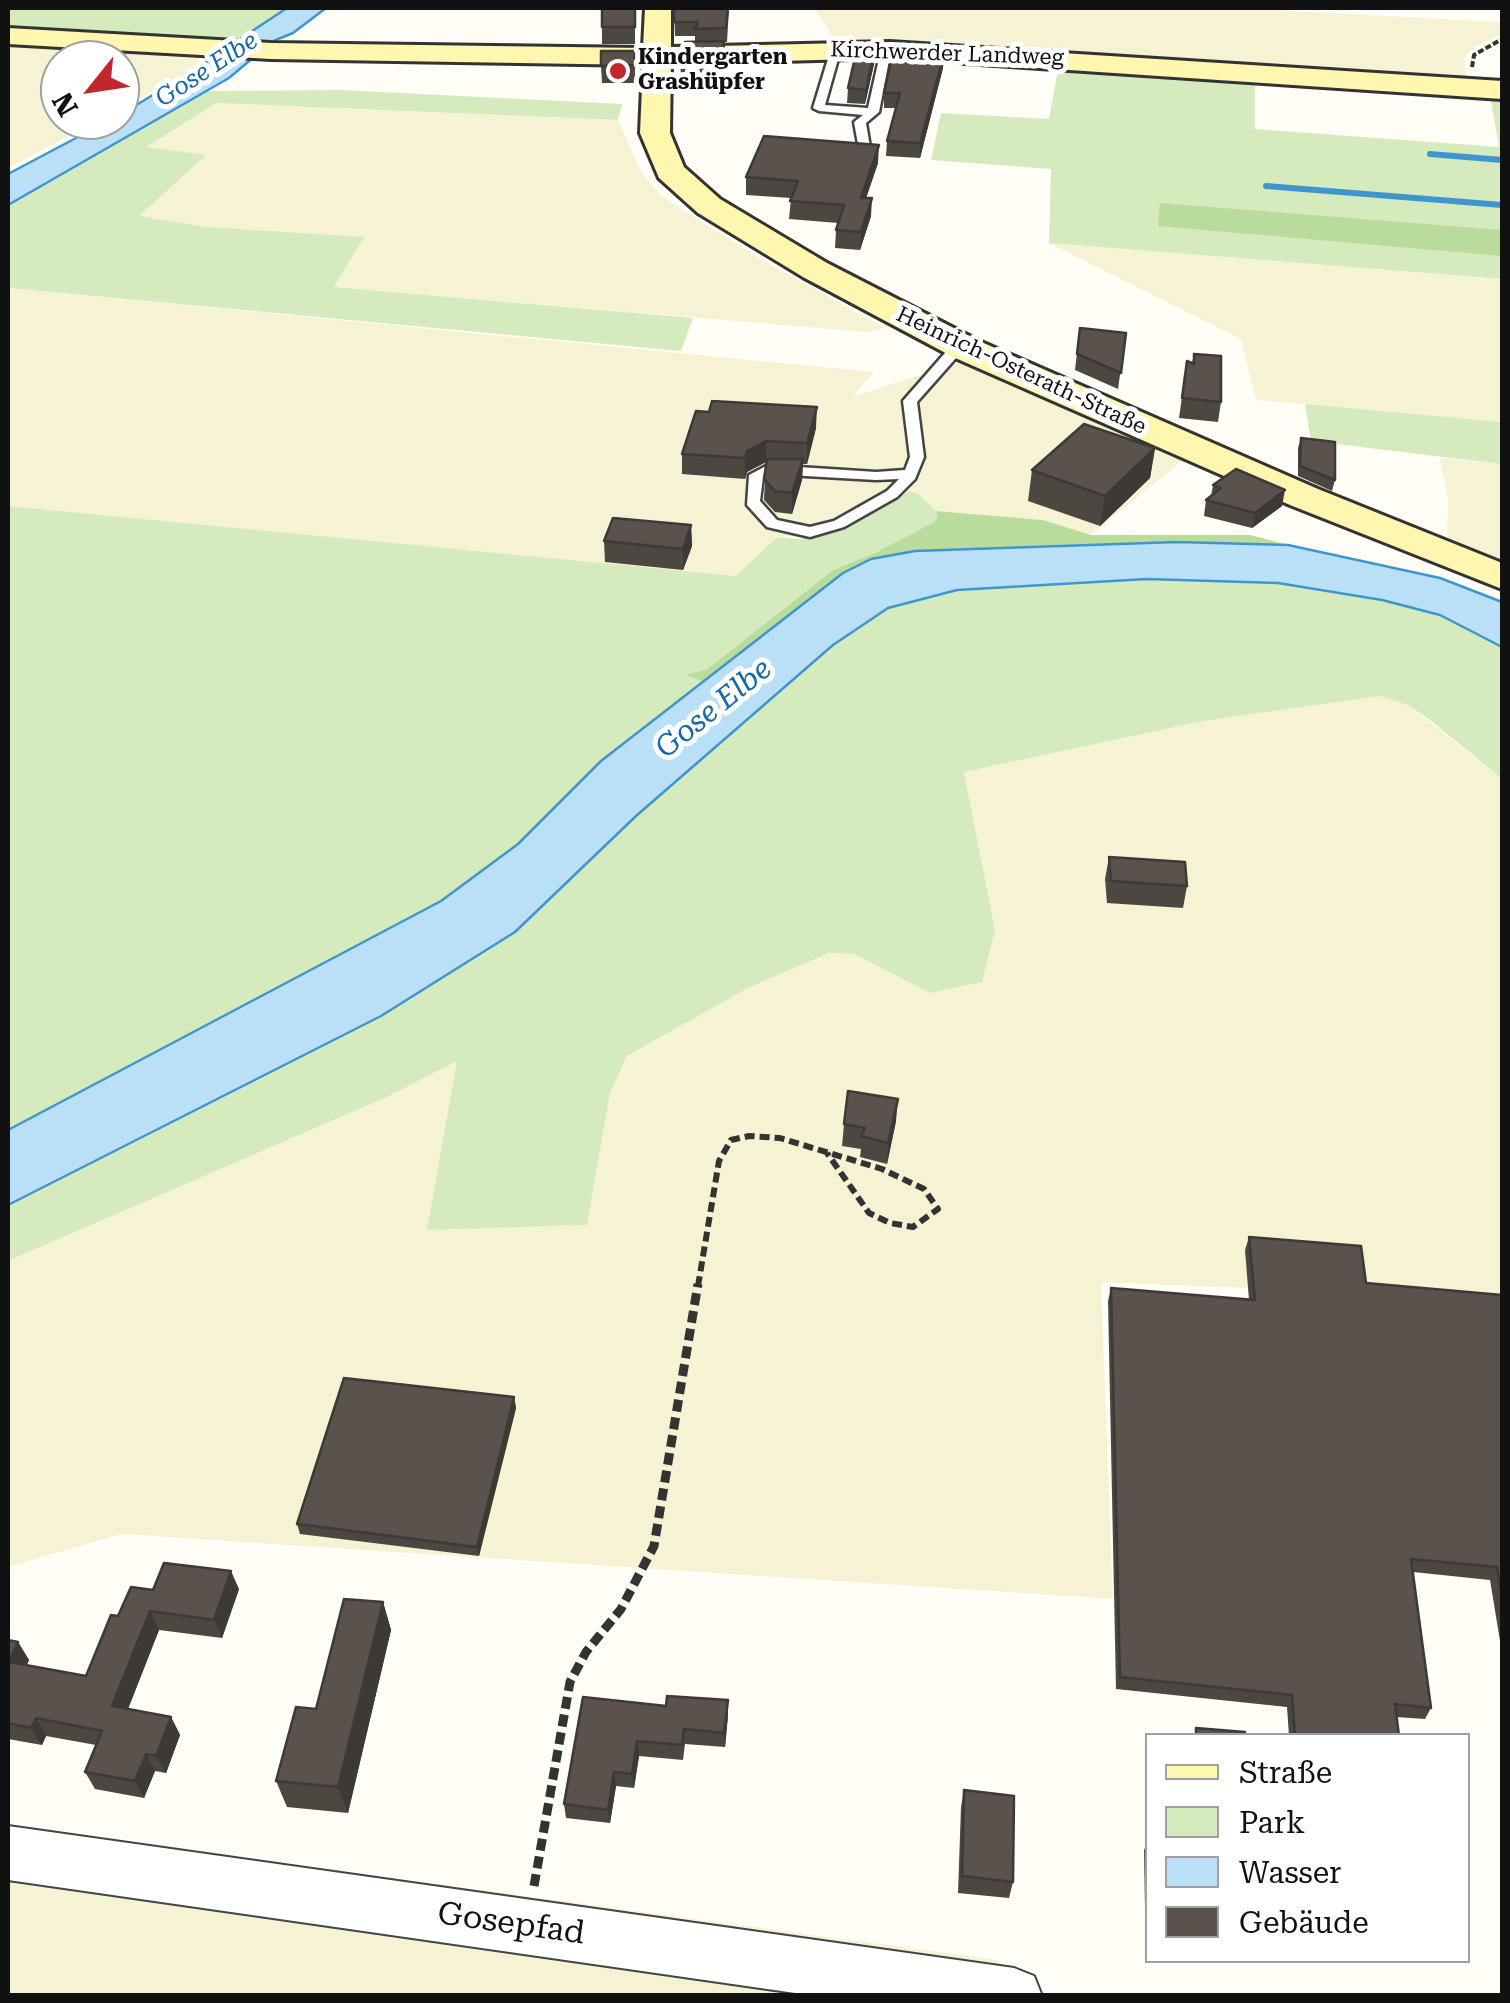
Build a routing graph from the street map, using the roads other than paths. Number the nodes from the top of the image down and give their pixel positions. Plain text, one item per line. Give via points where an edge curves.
1 (658, 8) edge
2 (8, 36) edge
3 (832, 50) junction
4 (886, 50) junction
5 (659, 56) junction
6 (1489, 89) edge
7 (873, 112) junction
8 (834, 148) edge
9 (966, 348) junction
10 (910, 474) junction
11 (1502, 577) edge
12 (8, 1853) edge
13 (1014, 1996) edge

1 - 5 street, Heinrich-Osterath-Straße
2 - 5 street, Kirchwerder Landweg via 270,51
3 - 4 street, Kirchwerder Landweg
3 - 5 street, Kirchwerder Landweg
3 - 7 lane via 819,108
4 - 6 street, Kirchwerder Landweg
4 - 7 lane
5 - 9 street, Heinrich-Osterath-Straße via 655,133 670,171 686,188 815,270
7 - 8 lane via 860,122 864,147
9 - 10 lane via 950,356 910,401 917,446
9 - 11 street, Heinrich-Osterath-Straße
10 - 10 lane via 892,494 826,530 772,524 752,502 756,475 768,469
12 - 13 street, Gosepfad

